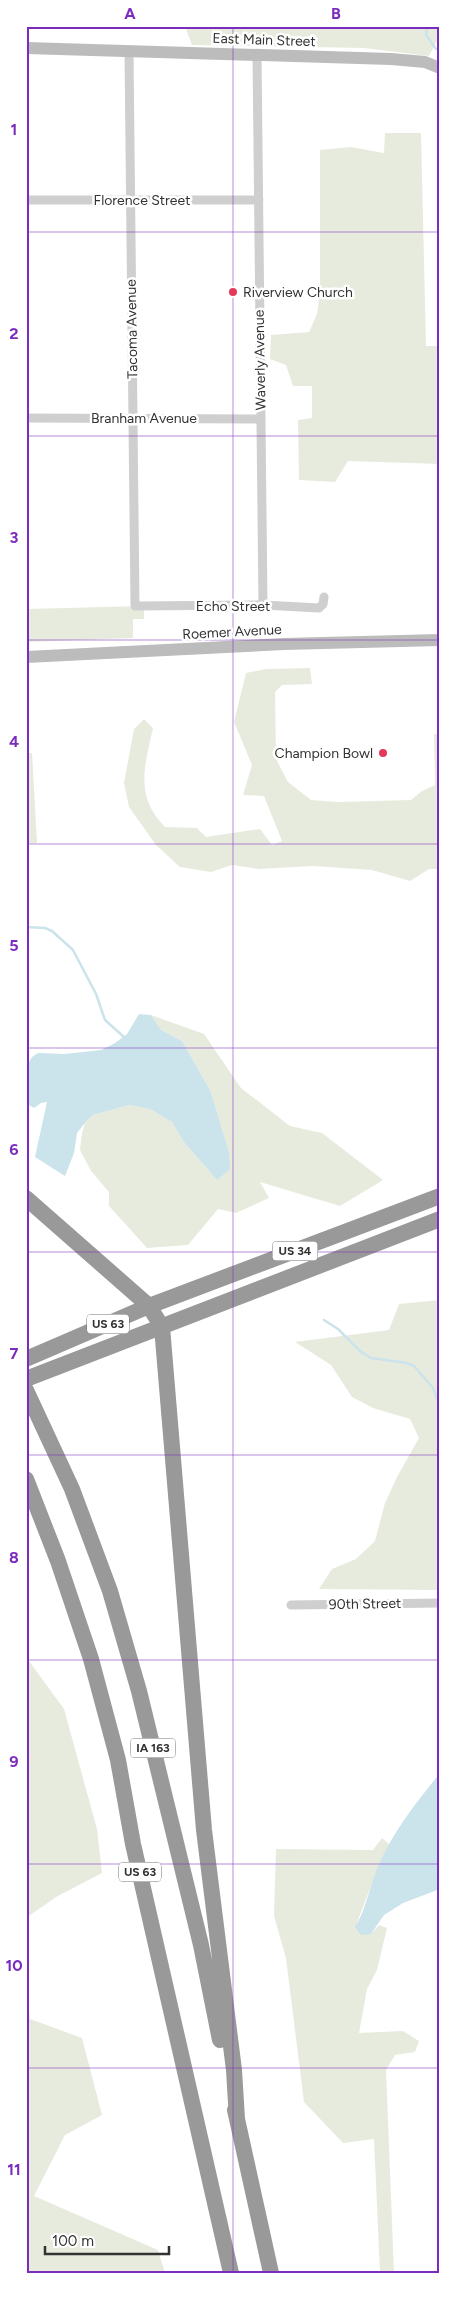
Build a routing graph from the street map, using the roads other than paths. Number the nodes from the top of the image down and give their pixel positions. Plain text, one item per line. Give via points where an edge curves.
1 (26, 48) edge
2 (130, 53) junction
3 (257, 55) junction
4 (440, 68) edge
5 (26, 200) edge
6 (131, 200) junction
7 (259, 200) junction
8 (26, 418) edge
9 (133, 418) junction
10 (261, 419) junction
11 (324, 597) dead end
12 (263, 605) junction
13 (135, 606) joint
14 (440, 640) edge
15 (26, 657) edge
16 (440, 1196) edge
17 (26, 1198) edge
18 (440, 1219) edge
19 (149, 1306) junction
20 (162, 1326) junction
21 (26, 1359) edge
22 (26, 1379) edge
23 (26, 1390) edge
24 (26, 1479) edge
25 (440, 1603) edge
26 (291, 1605) dead end
27 (236, 2120) junction
28 (231, 2273) edge
29 (271, 2273) edge

1 - 2 street, East Main Street
2 - 3 street, East Main Street
2 - 6 street, Tacoma Avenue
3 - 4 street, East Main Street via 391,59 425,62
3 - 7 street, Waverly Avenue
5 - 6 street, Florence Street
6 - 7 street, Florence Street
6 - 9 street, Tacoma Avenue
7 - 10 street, Waverly Avenue
8 - 9 street, Branham Avenue
9 - 10 street, Branham Avenue
9 - 13 street, Tacoma Avenue
10 - 12 street, Waverly Avenue
11 - 12 street, Echo Street via 319,608
12 - 13 street, Echo Street
14 - 15 street, Roemer Avenue
16 - 19 highway, US 34
17 - 19 highway
18 - 20 highway, US 34
19 - 20 highway
19 - 21 highway, US 63
20 - 22 highway, US 34
20 - 27 highway via 204,1830 234,2070
23 - 27 highway, IA 163 via 72,1489 110,1591 139,1691 201,1945
24 - 28 highway, US 63 via 58,1560 91,1659 118,1760 133,1844
25 - 26 street, 90th Street
27 - 29 highway

